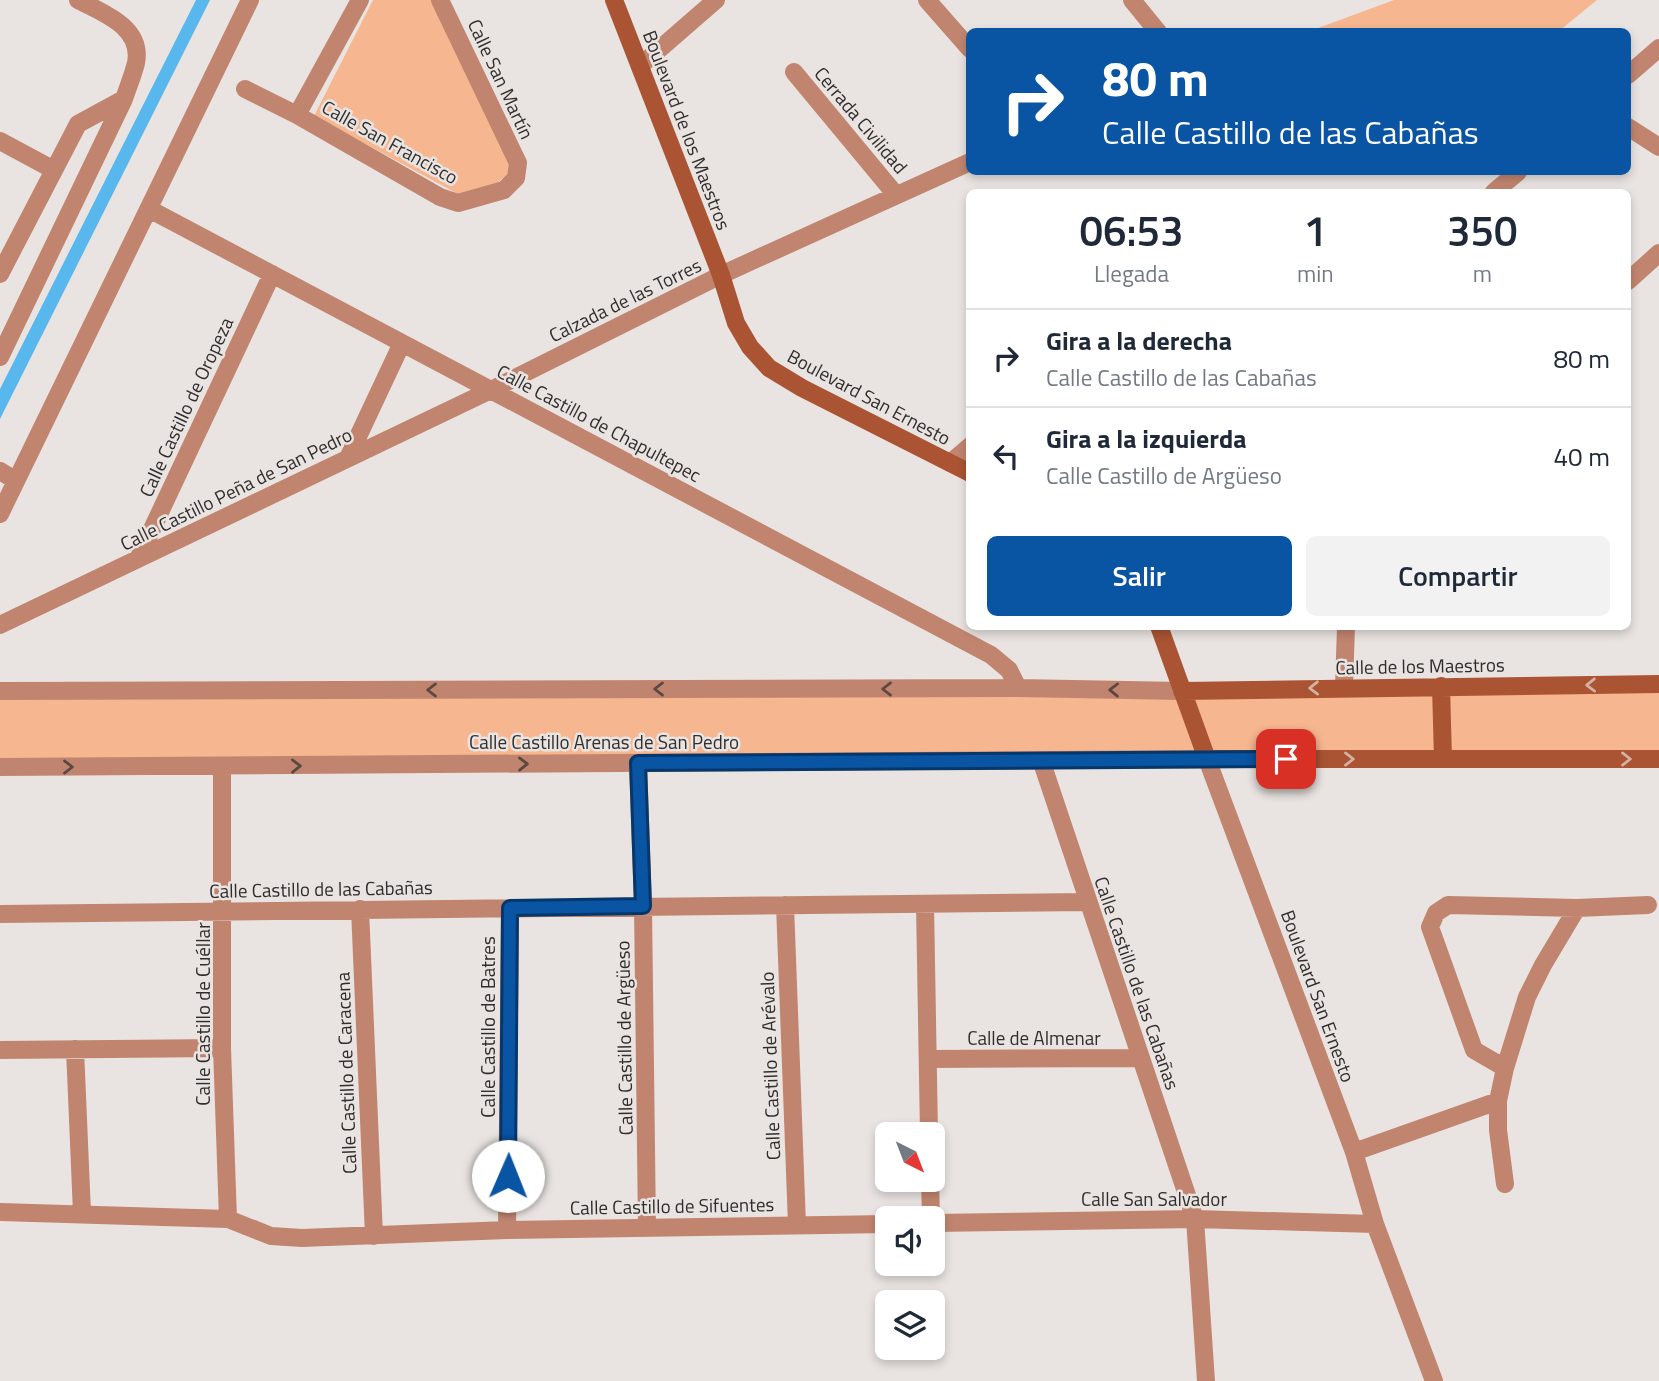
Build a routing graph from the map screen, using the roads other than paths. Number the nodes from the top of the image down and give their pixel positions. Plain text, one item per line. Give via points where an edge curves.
1 (78, 0) edge
2 (250, 0) edge
3 (360, 0) edge
4 (440, 0) edge
5 (614, 0) edge
6 (716, 0) edge
7 (927, 0) edge
8 (1132, 0) edge
9 (1155, 28) edge
10 (966, 44) edge
11 (1659, 48) edge
12 (640, 66) junction
13 (794, 72) dead end
14 (1631, 72) edge
15 (245, 89) dead end
16 (124, 99) junction
17 (297, 115) junction
18 (1631, 129) edge
19 (0, 141) edge
20 (1659, 147) edge
21 (966, 164) edge
22 (54, 170) junction
23 (1514, 175) edge
24 (516, 178) joint
25 (1498, 189) edge
26 (896, 195) junction
27 (149, 209) junction
28 (1659, 253) edge
29 (0, 274) edge
30 (272, 274) junction
31 (721, 275) junction
32 (1631, 279) edge
33 (402, 343) junction
34 (0, 356) edge
35 (491, 390) junction
36 (966, 449) edge
37 (348, 458) junction
38 (950, 463) junction
39 (0, 471) edge
40 (966, 471) edge
41 (16, 481) junction
42 (0, 514) edge
43 (138, 559) junction
44 (0, 625) edge
45 (1160, 630) edge
46 (1346, 630) edge
47 (1659, 684) edge
48 (1441, 686) junction
49 (1344, 687) junction
50 (1018, 688) junction
51 (0, 691) edge
52 (1182, 691) junction
53 (1208, 759) junction
54 (1443, 759) junction
55 (1659, 759) edge
56 (1041, 760) junction
57 (638, 763) junction
58 (222, 766) junction
59 (0, 767) edge
60 (1087, 902) junction
61 (925, 904) junction
62 (785, 905) junction
63 (1648, 905) dead end
64 (643, 906) junction
65 (510, 908) junction
66 (1577, 908) junction
67 (360, 909) junction
68 (223, 912) junction
69 (0, 914) edge
70 (222, 1048) junction
71 (75, 1049) junction
72 (0, 1050) edge
73 (1140, 1058) junction
74 (928, 1059) junction
75 (1505, 1068) junction
76 (1497, 1101) junction
77 (929, 1122) edge
78 (1354, 1152) junction
79 (1505, 1184) dead end
80 (0, 1212) edge
81 (82, 1213) junction
82 (228, 1219) junction
83 (1195, 1219) junction
84 (945, 1223) edge
85 (875, 1224) edge
86 (1375, 1224) junction
87 (797, 1225) junction
88 (647, 1228) junction
89 (507, 1230) junction
90 (374, 1236) junction
91 (1206, 1381) edge
92 (1434, 1381) edge

1 - 16 street via 121,22 135,43 136,61
2 - 27 street
3 - 17 street
4 - 24 street, Calle San Martín via 518,163
5 - 12 main road, Boulevard de los Maestros
6 - 12 street
7 - 10 street
8 - 9 street
11 - 14 street
12 - 31 main road, Boulevard de los Maestros
13 - 26 street, Cerrada Civilidad
15 - 17 street, Calle San Francisco
16 - 22 street via 78,124
16 - 34 street
17 - 24 street, Calle San Francisco via 458,203 504,190
18 - 20 street
19 - 22 street
21 - 26 street, Calzada de las Torres
22 - 29 street
23 - 25 street
26 - 31 street, Calzada de las Torres
27 - 30 street, Calle Castillo de Chapultepec
27 - 41 street
28 - 32 street
30 - 33 street, Calle Castillo de Chapultepec
30 - 43 street, Calle Castillo de Oropeza
31 - 35 street, Calzada de las Torres
31 - 38 main road, Boulevard San Ernesto via 736,323 769,368
33 - 35 street, Calle Castillo de Chapultepec
33 - 37 street
35 - 37 street, Calle Castillo Peña de San Pedro
35 - 50 street, Calle Castillo de Chapultepec via 992,655 1009,670
36 - 38 street
37 - 43 street, Calle Castillo Peña de San Pedro
38 - 40 main road, Boulevard San Ernesto
39 - 41 street
41 - 42 street
43 - 44 street, Calle Castillo Peña de San Pedro
45 - 52 main road, Boulevard San Ernesto
46 - 49 street
47 -> 48 main road, Calle de los Maestros
48 - 49 main road, Calle de los Maestros
48 - 54 main road
49 -> 52 main road, Calle de los Maestros
50 -> 51 street
52 -> 50 street
52 - 53 main road, Boulevard San Ernesto
53 -> 54 main road
53 - 56 street, Calle Castillo Arenas de San Pedro
53 - 78 street, Boulevard San Ernesto
54 -> 55 main road
56 - 57 street, Calle Castillo Arenas de San Pedro
56 - 60 street, Calle Castillo de las Cabañas
58 -> 57 street, Calle Castillo Arenas de San Pedro
57 - 64 street, Calle Castillo de Argüeso
59 -> 58 street, Calle Castillo Arenas de San Pedro
58 - 68 street, Calle Castillo de Cuéllar
60 - 61 street
60 - 73 street, Calle Castillo de las Cabañas
61 - 62 street
61 - 74 street
62 - 64 street
62 - 87 street, Calle Castillo de Arévalo
63 - 66 street
64 - 65 street, Calle Castillo de las Cabañas
64 - 88 street, Calle Castillo de Argüeso
65 - 67 street, Calle Castillo de las Cabañas
65 - 89 street, Calle Castillo de Batres
66 - 75 street via 1527,998
66 - 75 street via 1448,905 1436,913 1430,927 1474,1050
67 - 68 street, Calle Castillo de las Cabañas
67 - 90 street, Calle Castillo de Caracena
68 - 69 street, Calle Castillo de las Cabañas
68 - 70 street, Calle Castillo de Cuéllar
70 - 71 street
70 - 82 street, Calle Castillo de Cuéllar
71 - 72 street
71 - 81 street
73 - 74 street, Calle de Almenar
73 - 83 street, Calle Castillo de las Cabañas
74 - 77 street
75 - 76 street
76 - 78 street
76 - 79 street
78 - 86 street, Boulevard San Ernesto
80 - 81 street, Calle Castillo de Sifuentes
81 - 82 street, Calle Castillo de Sifuentes
82 - 90 street, Calle Castillo de Sifuentes via 271,1236
83 - 84 street, Calle San Salvador
83 - 86 street, Calle San Salvador
83 - 91 street, Calle Castillo de las Cabañas
85 - 87 street, Calle Castillo de Sifuentes
86 - 92 street, Boulevard San Ernesto
87 - 88 street, Calle Castillo de Sifuentes
88 - 89 street, Calle Castillo de Sifuentes
89 - 90 street, Calle Castillo de Sifuentes

